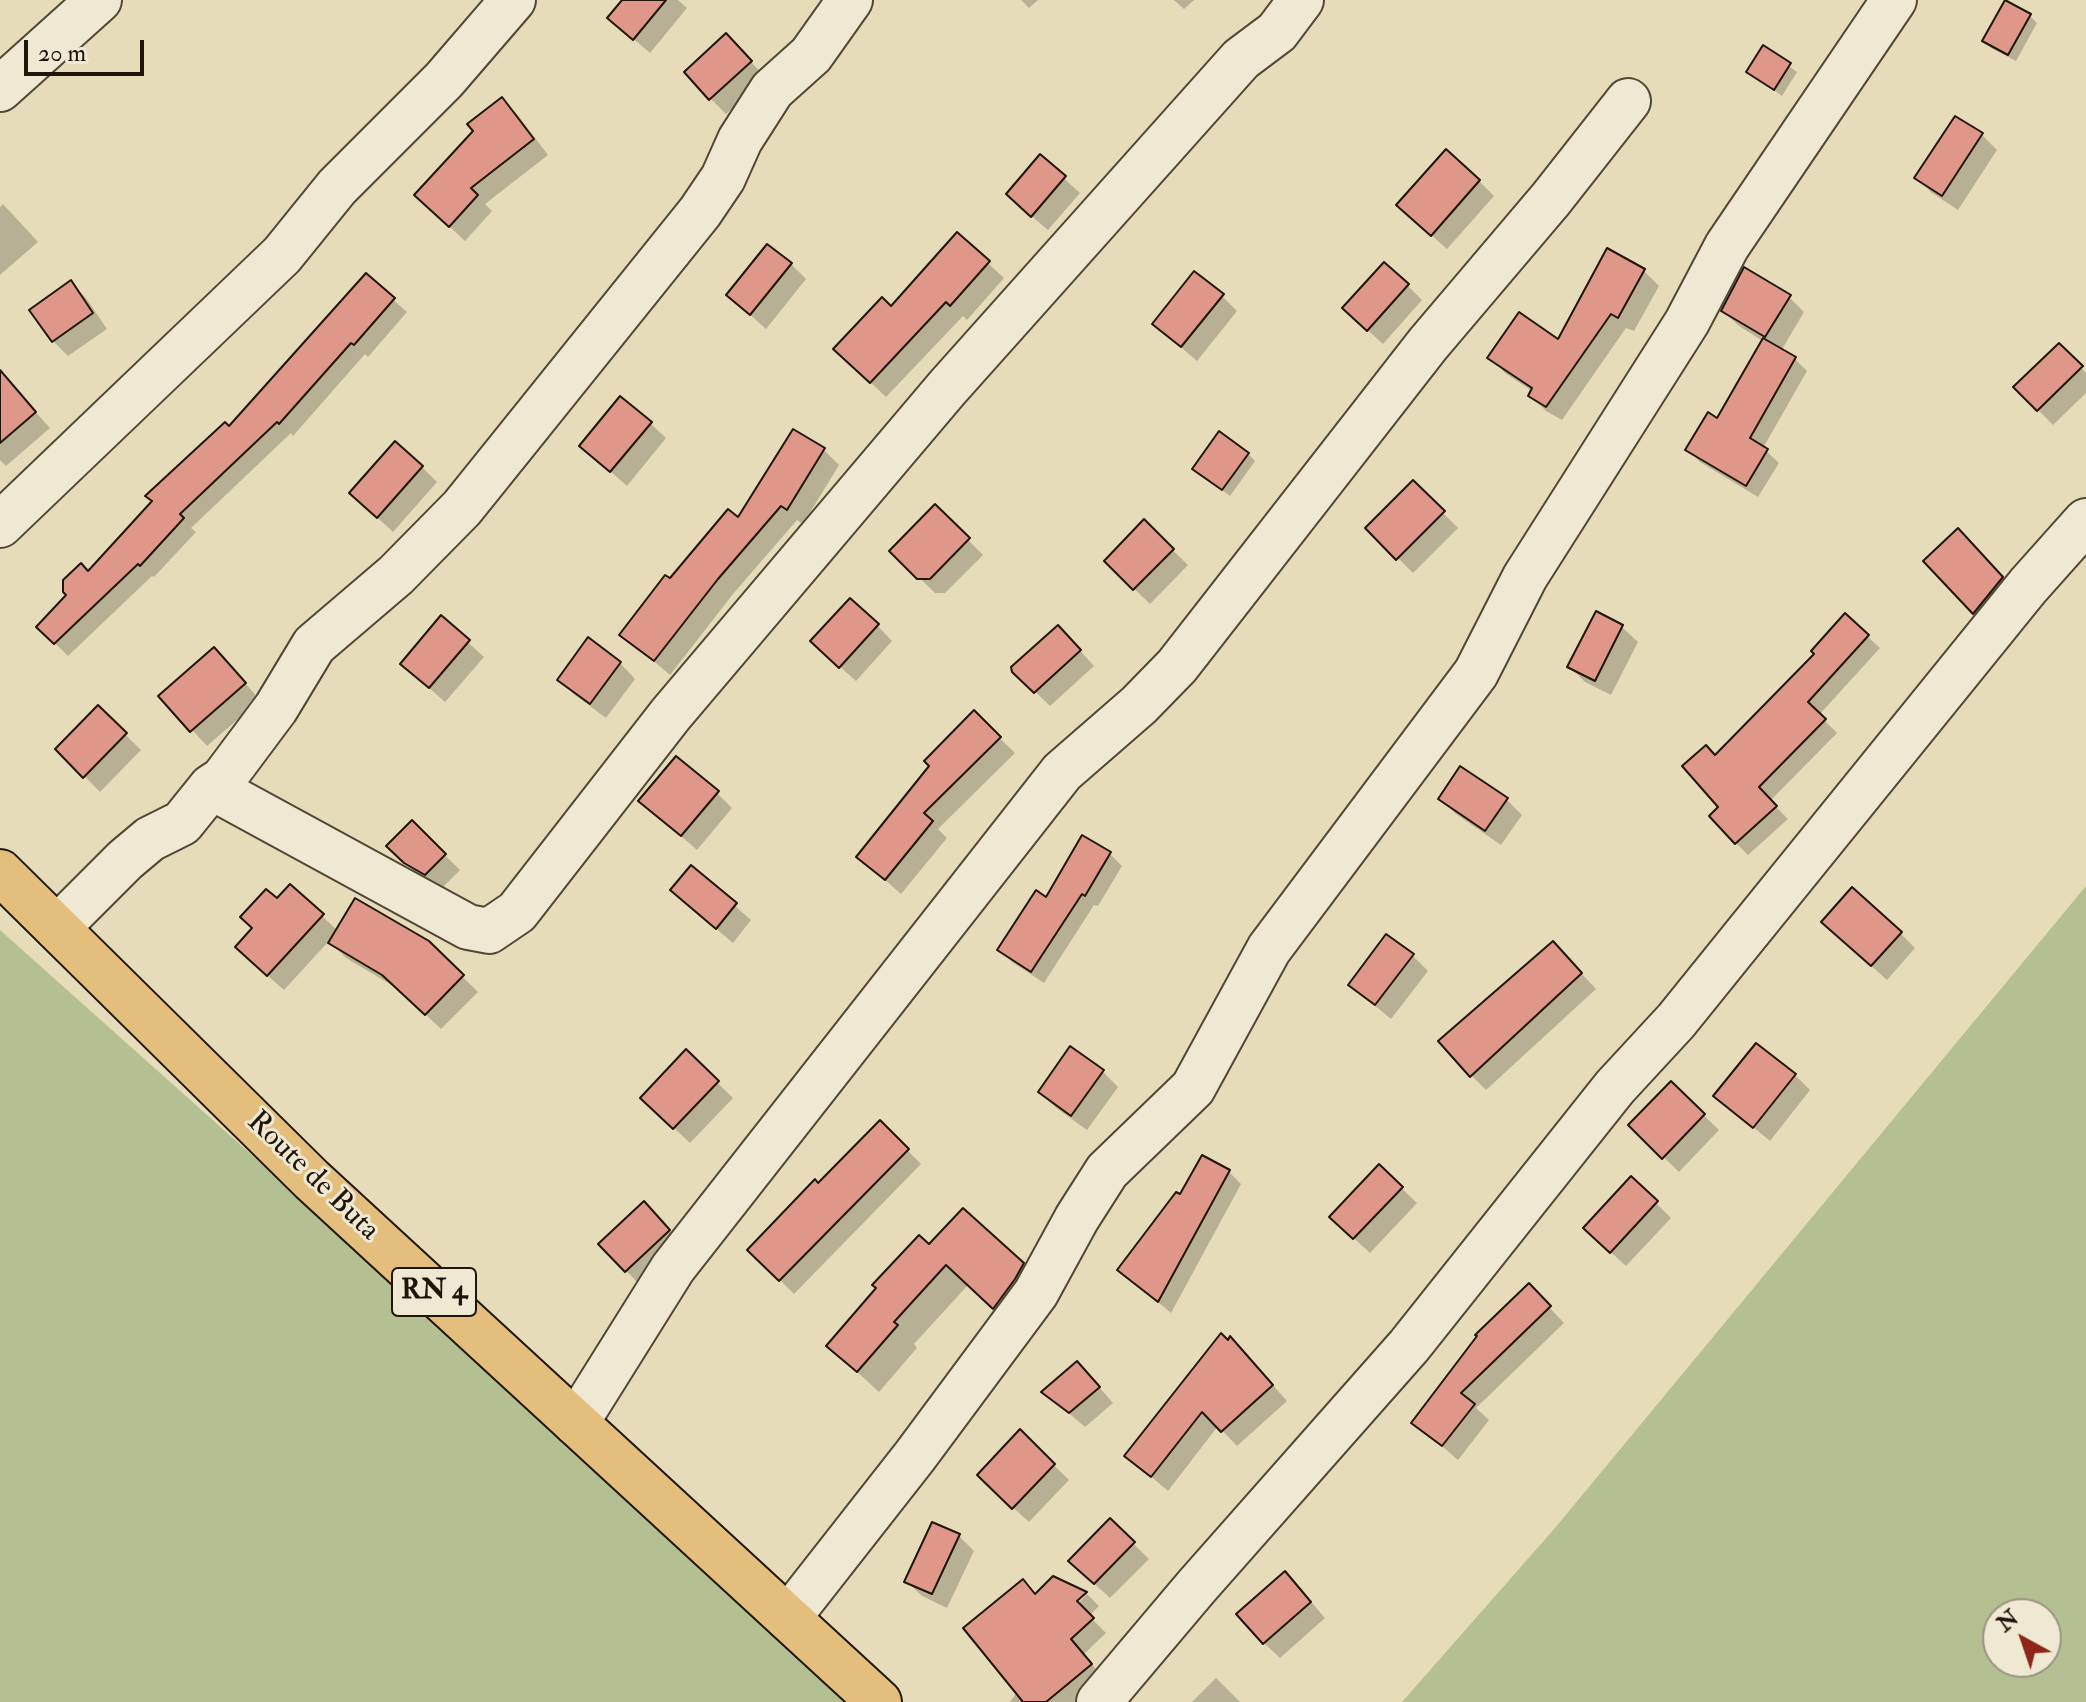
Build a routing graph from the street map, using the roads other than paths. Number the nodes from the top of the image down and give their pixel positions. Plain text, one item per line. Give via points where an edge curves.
1 (99, 0) edge
2 (513, 0) edge
3 (850, 0) edge
4 (1301, 0) edge
5 (1894, 0) edge
6 (0, 89) edge
7 (1628, 101) dead end
8 (2086, 521) edge
9 (0, 525) edge
10 (211, 787) junction
11 (0, 872) edge
12 (57, 928) junction
13 (576, 1423) junction
14 (788, 1618) junction
15 (879, 1702) edge
16 (1099, 1702) edge

1 - 6 street
2 - 9 street via 444,80 337,187 282,255
3 - 10 street via 811,55 772,90 700,212 462,508 396,575 314,645 276,708 223,779
4 - 10 street via 1277,32 1241,59 948,387 671,714 517,912 489,931 468,927
5 - 14 street via 1727,246 1687,322 1525,577 1476,673 1269,949 1193,1088 1107,1171 1036,1293
7 - 13 street via 1428,344 1177,666 1062,772 673,1268
8 - 16 street via 1717,973 1615,1087 1409,1346
10 - 12 street via 182,823 150,839 125,860
11 - 12 highway, Route de Buta / RN 4
12 - 13 highway, Route de Buta / RN 4 via 312,1180
13 - 14 highway, Route de Buta / RN 4
14 - 15 highway, Route de Buta / RN 4

